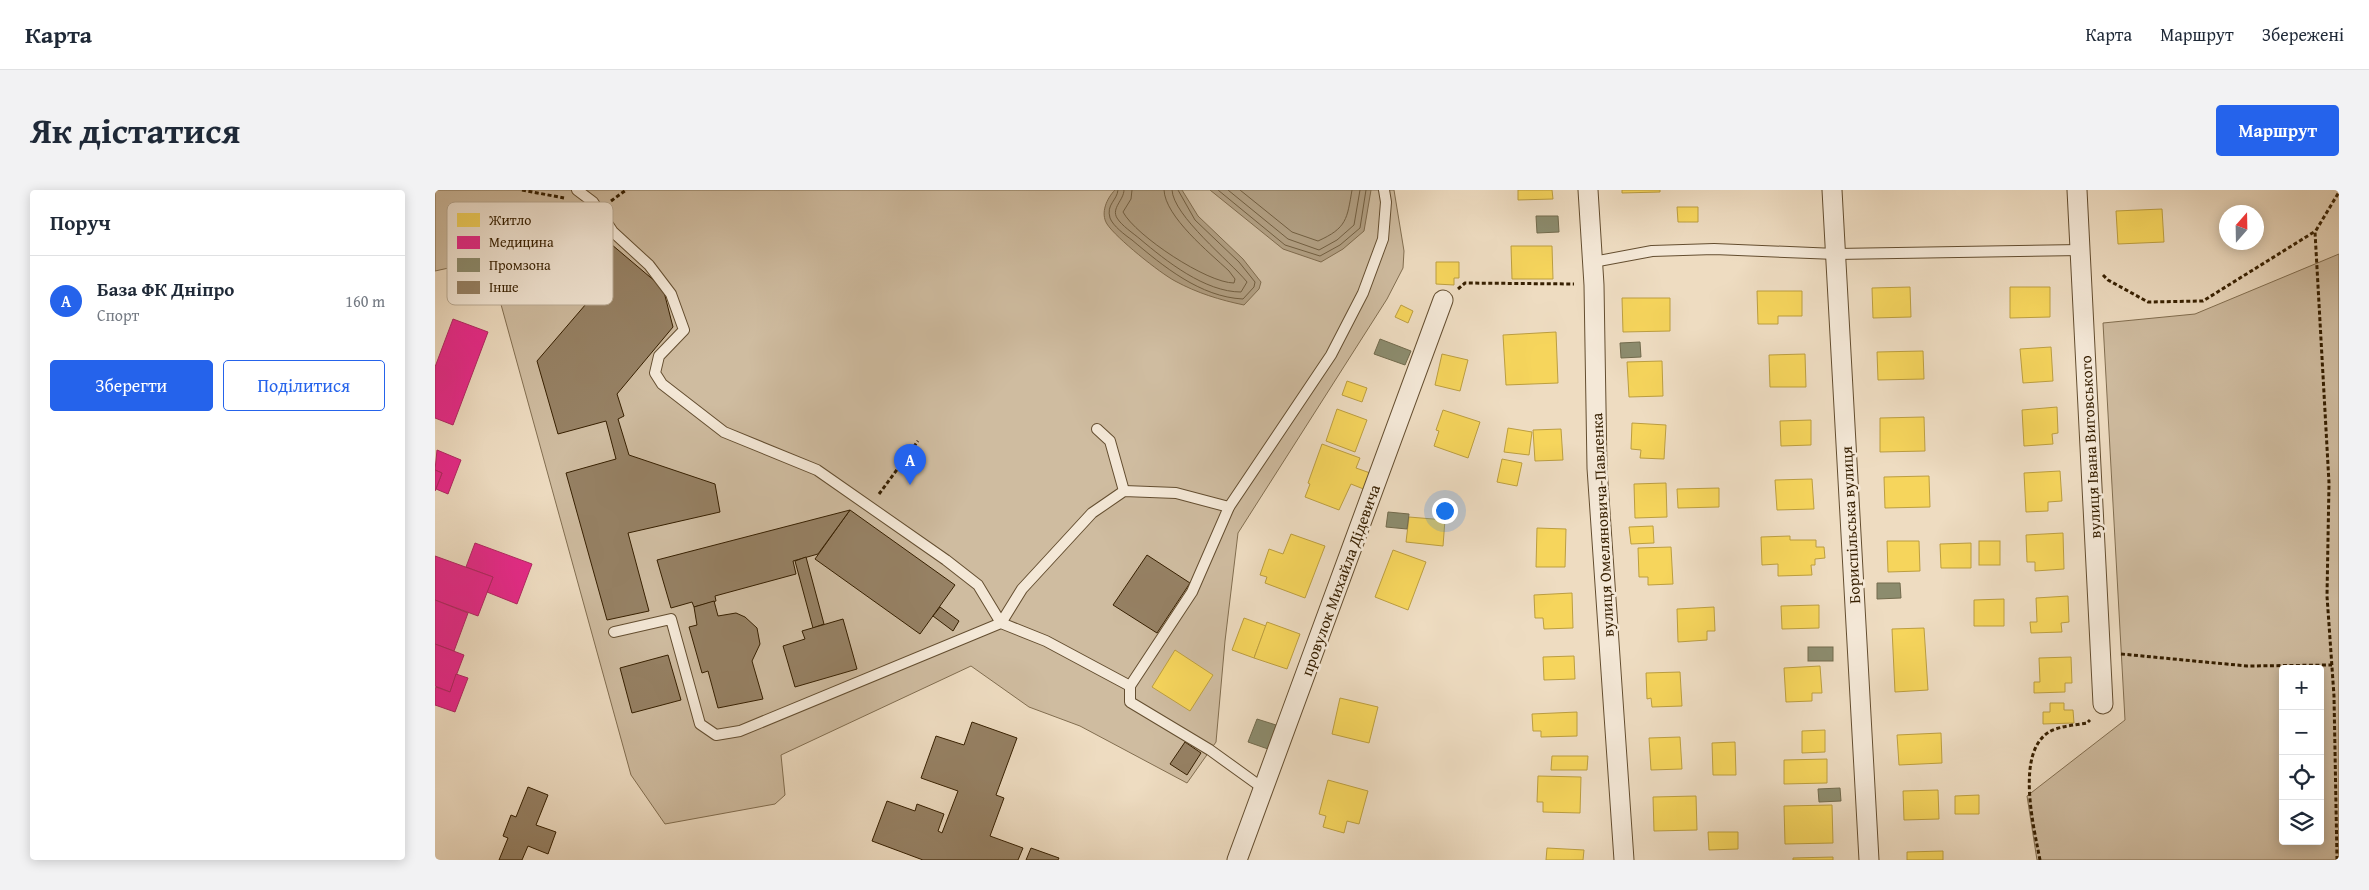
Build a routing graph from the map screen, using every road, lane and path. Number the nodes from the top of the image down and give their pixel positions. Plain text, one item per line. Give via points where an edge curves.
1 (577, 190) edge
2 (1384, 190) edge
3 (1588, 190) edge
4 (1832, 190) edge
5 (2077, 190) edge
6 (2339, 192) edge
7 (593, 202) edge
8 (613, 232) edge
9 (2315, 232) junction
10 (2081, 250) junction
11 (1835, 254) junction
12 (1593, 262) junction
13 (1593, 285) junction
14 (1443, 300) joint
15 (1097, 429) dead end
16 (918, 441) dead end
17 (1124, 491) junction
18 (870, 507) junction
19 (1229, 508) junction
20 (1001, 623) junction
21 (614, 632) dead end
22 (2100, 652) junction
23 (2332, 665) junction
24 (1130, 686) junction
25 (2103, 704) joint
26 (1264, 789) junction
27 (1237, 860) edge
28 (1624, 860) edge
29 (1869, 860) edge
30 (2040, 860) edge
31 (2337, 860) edge

1 - 7 lane
2 - 19 lane via 1383,239 1363,293 1331,355
3 - 12 street, вулиця Омеляновича-Павленка
4 - 11 street, Бориспільська вулиця
5 - 10 street, вулиця Івана Виговського
6 - 9 path
8 - 18 lane via 649,265 671,294 683,330 659,356 655,373 662,384 724,432 817,470
9 - 10 path via 2203,301 2148,302 2108,280
9 - 23 path via 2329,483 2327,596
10 - 11 lane
10 - 22 street, вулиця Івана Виговського
11 - 12 lane via 1714,249 1652,251
11 - 29 street, Бориспільська вулиця
12 - 13 street, вулиця Омеляновича-Павленка
13 - 14 path via 1465,283
13 - 28 street, вулиця Омеляновича-Павленка via 1597,468
14 - 26 street, провулок Михайла Дідевича
15 - 17 lane via 1109,441
16 - 18 path
17 - 19 lane via 1176,492
17 - 20 lane via 1092,513 1022,589
18 - 20 lane via 978,585
19 - 24 lane via 1192,592
20 - 21 lane via 741,731 716,735 700,724 671,619
20 - 24 lane via 1046,641
22 - 23 path via 2247,666
22 - 25 street, вулиця Івана Виговського
23 - 31 path
24 - 26 lane via 1130,702 1210,750
25 - 30 path via 2087,723 2050,731 2040,740 2032,756 2029,785
26 - 27 street, провулок Михайла Дідевича

